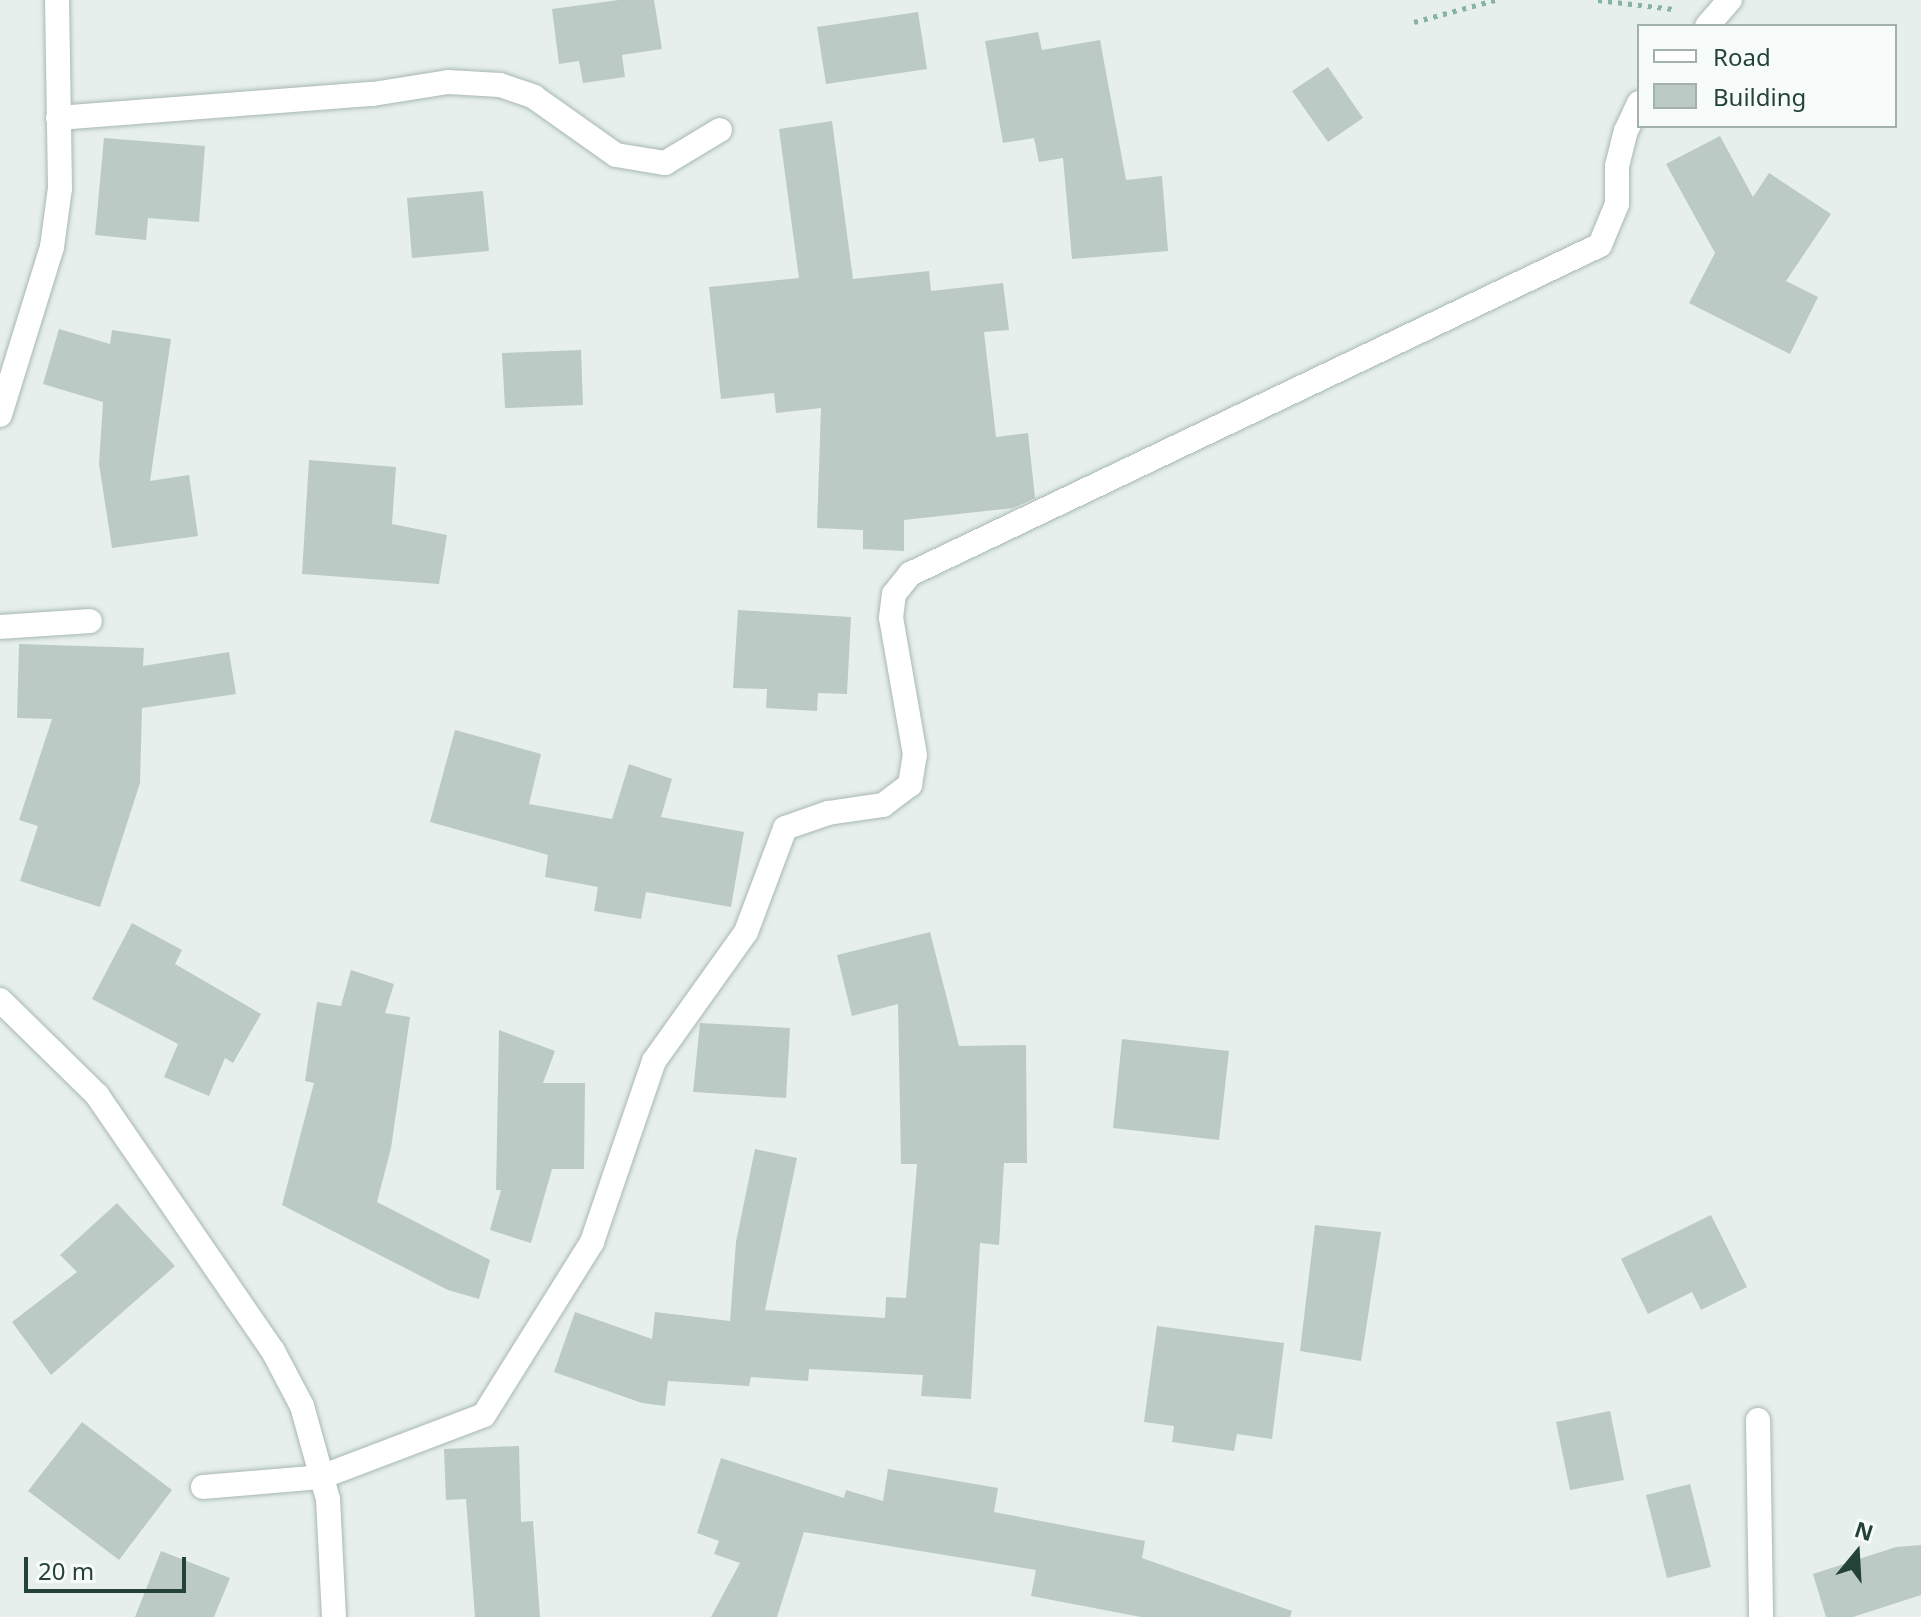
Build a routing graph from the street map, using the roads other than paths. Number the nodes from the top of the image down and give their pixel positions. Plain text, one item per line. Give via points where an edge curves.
1 (57, 0) edge
2 (1637, 109) edge
3 (58, 118) junction
4 (720, 130) dead end
5 (0, 415) edge
6 (90, 621) dead end
7 (0, 627) edge
8 (0, 1000) edge
9 (1758, 1420) dead end
10 (321, 1477) junction
11 (203, 1487) dead end
12 (334, 1617) edge
13 (1761, 1617) edge

1 - 3 street
2 - 10 street via 1617,166 1617,204 1600,245 910,574 894,594 891,618 915,755 910,785 883,805 828,813 785,828 746,932 654,1061 592,1242 484,1415
3 - 4 street via 373,94 448,82 500,85 534,97 616,155 665,163
3 - 5 street via 60,188 52,247
6 - 7 street
8 - 10 street via 97,1095 273,1351 302,1406
9 - 13 street
10 - 11 street
10 - 12 street via 328,1499

